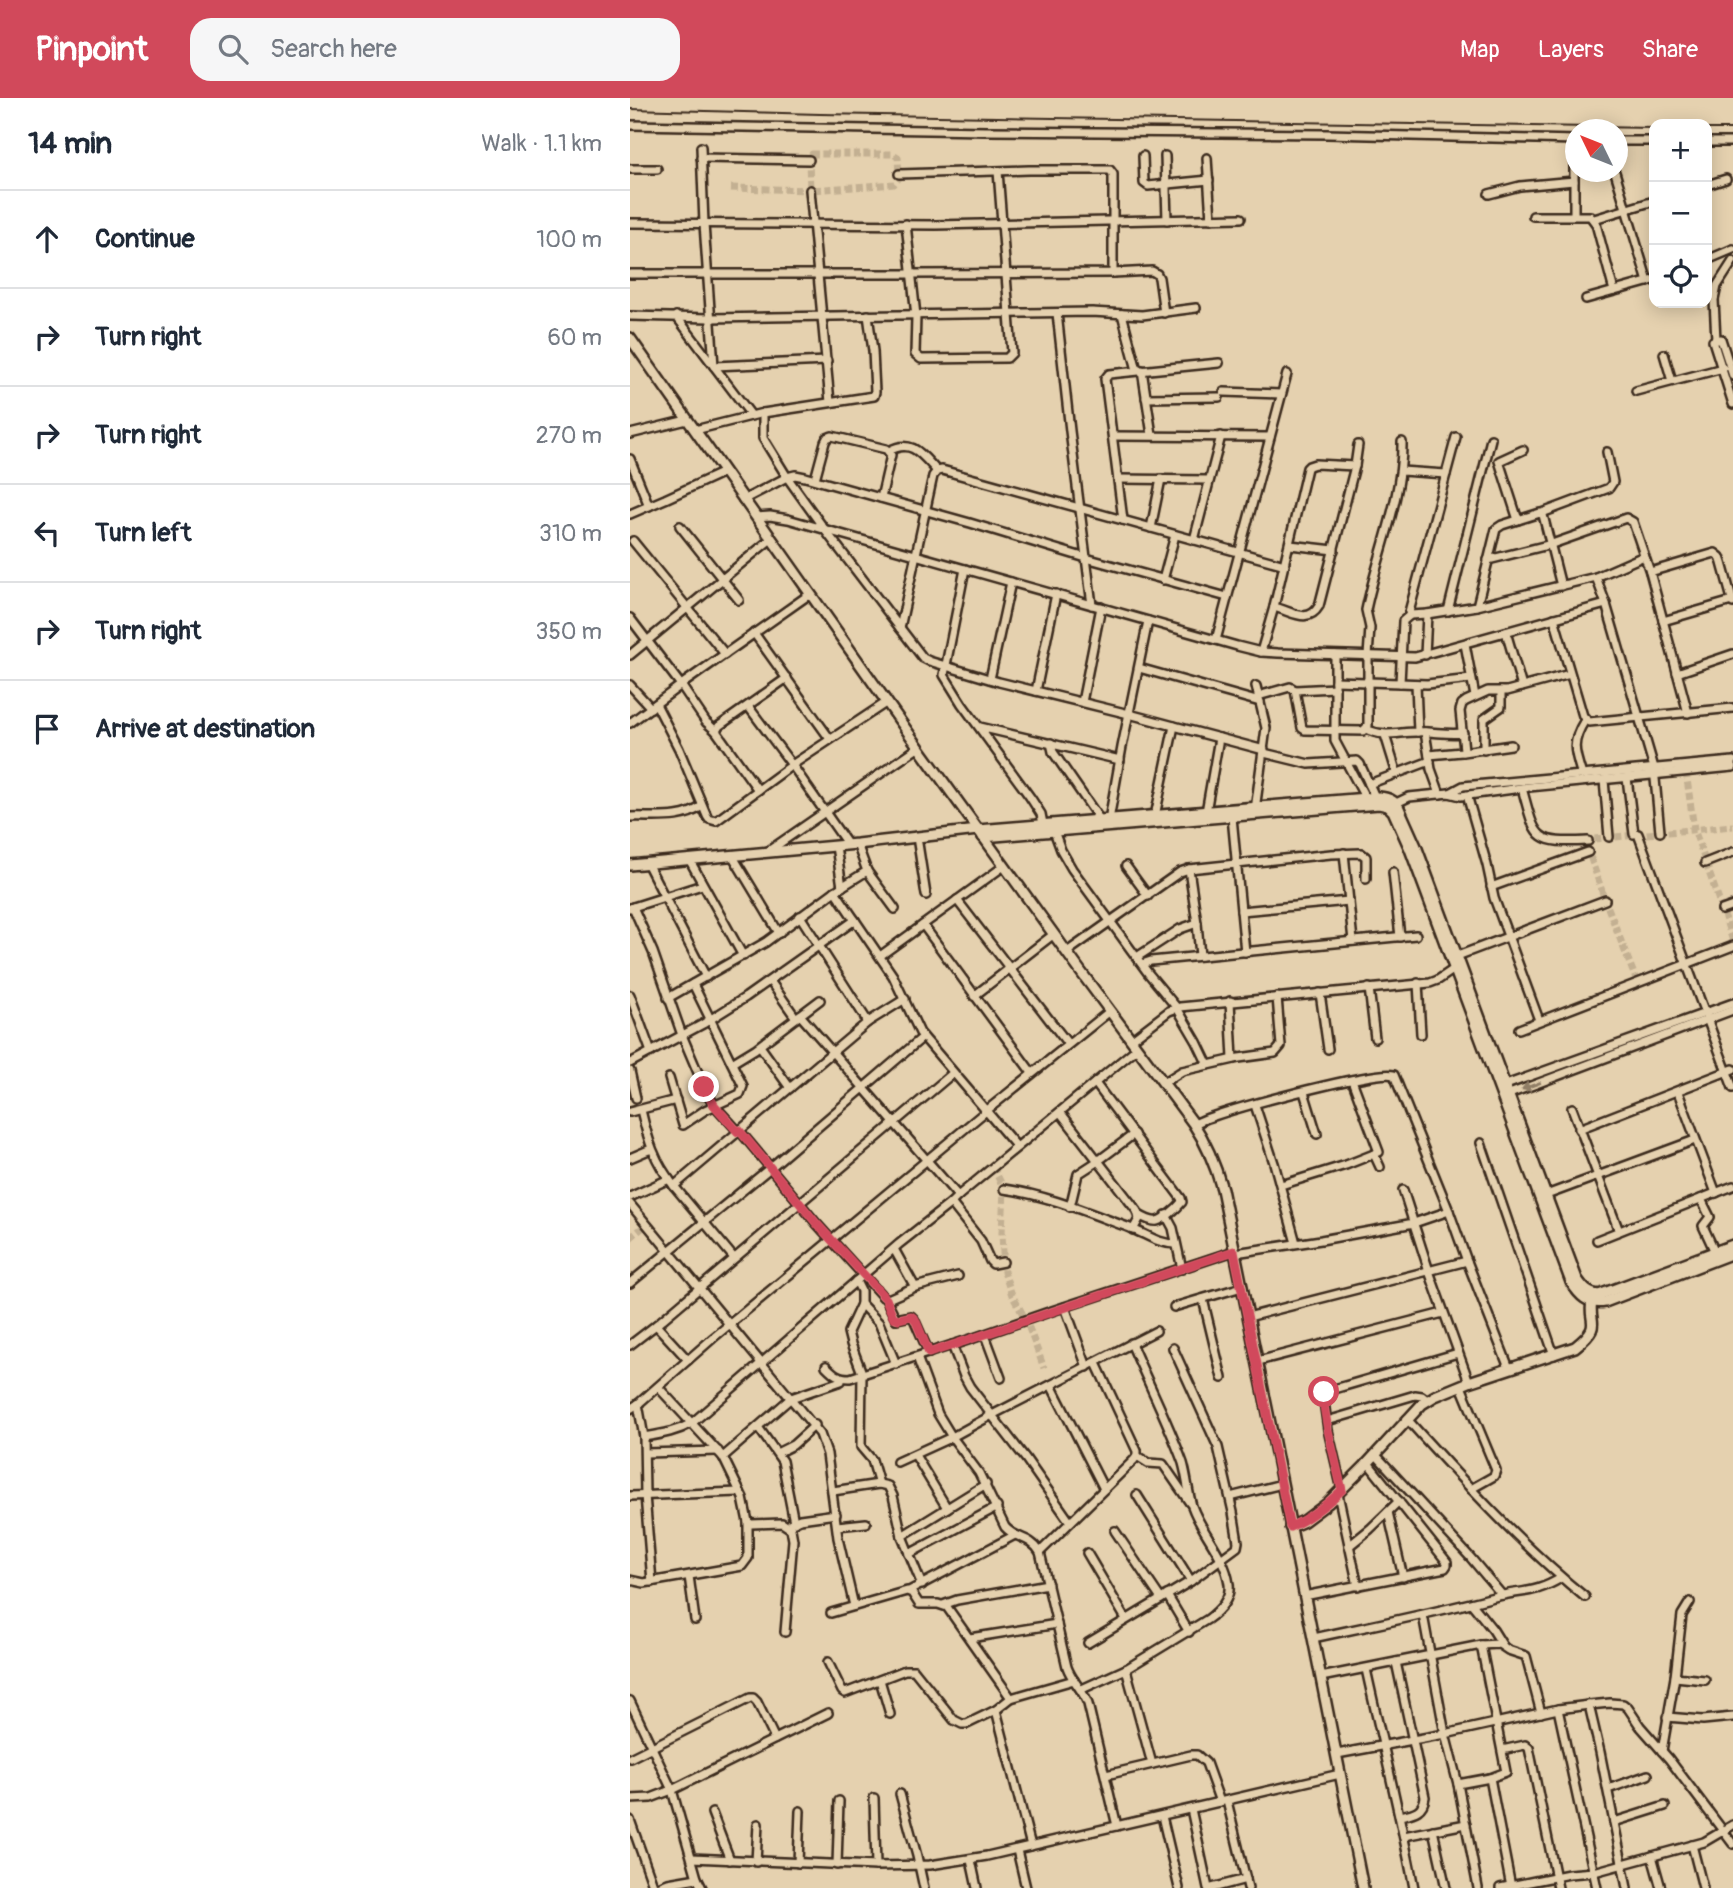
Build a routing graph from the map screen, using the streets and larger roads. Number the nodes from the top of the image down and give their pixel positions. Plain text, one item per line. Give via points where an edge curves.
1 (630, 125) edge
2 (1565, 140) edge
3 (1628, 141) edge
4 (1649, 141) edge
5 (1712, 142) edge
6 (1733, 142) edge
7 (701, 147) dead end
8 (1143, 156) dead end
9 (1165, 156) dead end
10 (701, 158) junction
11 (1207, 158) dead end
12 (808, 160) dead end
13 (630, 169) edge
14 (657, 169) dead end
15 (998, 171) junction
16 (899, 174) dead end
17 (1726, 179) dead end
18 (1209, 180) junction
19 (1565, 182) edge
20 (1574, 182) edge
21 (1618, 182) edge
22 (1712, 183) edge
23 (1166, 184) junction
24 (810, 190) tunnel mouth
25 (1489, 194) dead end
26 (1649, 202) edge
27 (1626, 209) junction
28 (1574, 215) junction
29 (1533, 216) dead end
30 (1241, 218) dead end
31 (1211, 219) junction
32 (1594, 219) junction
33 (1167, 220) junction
34 (1113, 221) junction
35 (630, 223) edge
36 (704, 224) junction
37 (813, 224) junction
38 (906, 224) junction
39 (1002, 224) junction
40 (1733, 249) edge
41 (1712, 258) edge
42 (1733, 261) edge
43 (1005, 272) junction
44 (1113, 273) junction
45 (630, 274) edge
46 (817, 274) junction
47 (911, 274) junction
48 (707, 275) junction
49 (1649, 275) edge
50 (1649, 282) edge
51 (1614, 291) junction
52 (1586, 299) dead end
53 (1196, 308) dead end
54 (1057, 313) junction
55 (1164, 313) junction
56 (867, 314) junction
57 (1122, 314) junction
58 (821, 315) junction
59 (1009, 315) junction
60 (630, 316) edge
61 (676, 316) junction
62 (916, 316) junction
63 (710, 318) junction
64 (630, 338) edge
65 (1664, 354) dead end
66 (827, 361) junction
67 (1219, 363) dead end
68 (714, 366) junction
69 (1726, 367) junction
70 (1140, 370) junction
71 (1287, 374) dead end
72 (1733, 376) edge
73 (1672, 381) junction
74 (1636, 391) dead end
75 (1281, 394) junction
76 (1146, 398) junction
77 (830, 402) junction
78 (1733, 404) edge
79 (763, 413) junction
80 (751, 415) junction
81 (687, 420) junction
82 (695, 430) junction
83 (630, 434) edge
84 (1152, 435) junction
85 (1114, 436) junction
86 (1221, 436) junction
87 (1270, 438) junction
88 (1456, 438) dead end
89 (1491, 439) dead end
90 (1402, 442) dead end
91 (1358, 445) dead end
92 (1522, 450) dead end
93 (889, 451) junction
94 (1607, 452) dead end
95 (630, 459) edge
96 (1355, 466) junction
97 (936, 471) junction
98 (1401, 471) junction
99 (724, 472) junction
100 (1446, 474) junction
101 (787, 477) junction
102 (815, 479) junction
103 (1118, 479) junction
104 (1161, 479) junction
105 (1209, 480) junction
106 (881, 498) junction
107 (743, 500) junction
108 (649, 506) junction
109 (1080, 508) junction
110 (925, 511) junction
111 (1542, 513) junction
112 (630, 514) edge
113 (756, 517) junction
114 (1123, 520) junction
115 (1518, 520) junction
116 (680, 526) dead end
117 (1151, 528) junction
118 (825, 530) junction
119 (1175, 535) junction
120 (771, 540) junction
121 (1194, 540) junction
122 (633, 541) dead end
123 (1290, 544) junction
124 (1552, 544) junction
125 (1334, 550) junction
126 (1240, 552) junction
127 (916, 555) junction
128 (1644, 556) junction
129 (1086, 558) junction
130 (1488, 559) junction
131 (1284, 565) junction
132 (965, 569) junction
133 (1650, 572) junction
134 (1596, 577) junction
135 (723, 579) junction
136 (1163, 580) junction
137 (1011, 582) junction
138 (1560, 586) junction
139 (810, 594) junction
140 (1056, 594) junction
141 (1227, 597) junction
142 (739, 600) dead end
143 (1733, 602) edge
144 (1605, 604) junction
145 (1092, 605) junction
146 (1477, 606) junction
147 (687, 607) junction
148 (1101, 607) junction
149 (1274, 607) junction
150 (1448, 611) junction
151 (1427, 614) junction
152 (1410, 615) junction
153 (630, 618) edge
154 (1554, 618) junction
155 (1148, 621) junction
156 (1663, 621) junction
157 (900, 628) junction
158 (1506, 632) junction
159 (754, 633) junction
160 (1216, 640) junction
161 (648, 641) junction
162 (1465, 644) junction
163 (1261, 652) junction
164 (725, 654) junction
165 (1733, 654) edge
166 (630, 655) edge
167 (1335, 655) junction
168 (1425, 655) junction
169 (1368, 656) junction
170 (1401, 658) junction
171 (945, 666) junction
172 (1139, 668) junction
173 (1677, 673) junction
174 (1570, 674) junction
175 (788, 678) junction
176 (1471, 678) junction
177 (990, 679) junction
178 (1368, 681) junction
179 (1400, 683) junction
180 (1335, 684) junction
181 (1416, 684) junction
182 (630, 685) edge
183 (681, 685) junction
184 (1256, 686) dead end
185 (1522, 687) junction
186 (1295, 690) junction
187 (1036, 691) junction
188 (1501, 691) junction
189 (1475, 696) junction
190 (1259, 699) junction
191 (887, 702) junction
192 (1082, 702) junction
193 (653, 706) junction
194 (748, 706) junction
195 (1733, 708) edge
196 (1688, 713) junction
197 (1129, 714) junction
198 (1640, 718) junction
199 (1585, 720) junction
200 (630, 723) edge
201 (1174, 726) junction
202 (980, 727) junction
203 (1366, 729) junction
204 (716, 730) junction
205 (1334, 730) junction
206 (1421, 732) junction
207 (1463, 733) junction
208 (1385, 735) junction
209 (1219, 738) junction
210 (830, 739) junction
211 (1051, 743) junction
212 (1511, 745) dead end
213 (919, 747) junction
214 (1484, 750) junction
215 (1264, 751) junction
216 (1463, 752) junction
217 (1430, 758) junction
218 (1119, 760) junction
219 (1344, 761) junction
220 (1733, 761) edge
221 (793, 765) junction
222 (1733, 767) edge
223 (1655, 772) junction
224 (1397, 774) junction
225 (1582, 775) junction
226 (1627, 778) junction
227 (1604, 780) junction
228 (1369, 784) junction
229 (1522, 788) junction
230 (758, 790) junction
231 (1450, 793) junction
232 (1440, 794) junction
233 (1467, 795) junction
234 (1370, 800) junction
235 (1392, 805) junction
236 (702, 806) junction
237 (1206, 812) junction
238 (1256, 812) junction
239 (826, 813) junction
240 (1155, 816) junction
241 (630, 817) edge
242 (1232, 817) junction
243 (1105, 820) junction
244 (1048, 830) junction
245 (1660, 832) dead end
246 (981, 834) junction
247 (917, 837) junction
248 (1609, 837) dead end
249 (1588, 841) dead end
250 (853, 845) junction
251 (836, 846) junction
252 (766, 852) junction
253 (1588, 852) dead end
254 (1733, 852) edge
255 (1344, 853) junction
256 (732, 855) junction
257 (689, 859) junction
258 (647, 863) junction
259 (1236, 863) junction
260 (1705, 863) dead end
261 (630, 865) edge
262 (1004, 866) junction
263 (1126, 866) dead end
264 (1189, 869) junction
265 (867, 871) junction
266 (1392, 873) dead end
267 (1366, 878) dead end
268 (702, 885) junction
269 (1491, 887) junction
270 (838, 889) junction
271 (926, 895) dead end
272 (1147, 895) junction
273 (664, 896) junction
274 (957, 900) junction
275 (1605, 900) dead end
276 (1349, 901) junction
277 (1733, 906) edge
278 (631, 907) edge
279 (895, 909) dead end
280 (1722, 910) dead end
281 (1241, 911) junction
282 (800, 916) junction
283 (855, 920) junction
284 (1111, 921) junction
285 (1197, 923) junction
286 (923, 925) junction
287 (779, 933) junction
288 (1054, 934) junction
289 (1416, 935) dead end
290 (1400, 937) junction
291 (1507, 937) junction
292 (1353, 941) junction
293 (820, 946) junction
294 (1733, 946) edge
295 (1245, 952) junction
296 (1067, 953) junction
297 (743, 956) junction
298 (880, 956) junction
299 (1200, 956) junction
300 (1139, 961) junction
301 (1455, 963) junction
302 (1686, 963) junction
303 (1009, 969) junction
304 (706, 977) junction
305 (770, 981) junction
306 (1418, 983) junction
307 (693, 984) junction
308 (1369, 988) junction
309 (1320, 993) junction
310 (630, 995) edge
311 (974, 996) junction
312 (1277, 997) junction
313 (668, 998) junction
314 (905, 999) junction
315 (820, 1000) dead end
316 (1230, 1002) junction
317 (1733, 1003) edge
318 (1177, 1008) junction
319 (1733, 1010) edge
320 (1110, 1011) junction
321 (798, 1016) junction
322 (1706, 1017) junction
323 (710, 1019) junction
324 (1539, 1020) junction
325 (869, 1022) junction
326 (1519, 1028) dead end
327 (1422, 1034) dead end
328 (682, 1035) junction
329 (923, 1037) junction
330 (1375, 1038) dead end
331 (1131, 1040) junction
332 (1068, 1044) junction
333 (760, 1046) junction
334 (1137, 1048) junction
335 (1328, 1049) dead end
336 (651, 1052) junction
337 (832, 1052) junction
338 (1233, 1059) junction
339 (630, 1063) edge
340 (732, 1063) junction
341 (1208, 1065) junction
342 (1730, 1070) edge
343 (630, 1071) edge
344 (953, 1073) junction
345 (1032, 1073) junction
346 (669, 1077) dead end
347 (1352, 1080) junction
348 (1095, 1083) junction
349 (1163, 1083) junction
350 (1733, 1087) edge
351 (790, 1088) junction
352 (863, 1088) junction
353 (1504, 1091) junction
354 (1304, 1092) junction
355 (1678, 1092) junction
356 (636, 1098) dead end
357 (676, 1100) junction
358 (714, 1105) junction
359 (1255, 1105) junction
360 (1572, 1108) dead end
361 (641, 1110) junction
362 (986, 1111) junction
363 (630, 1112) edge
364 (1060, 1112) junction
365 (894, 1124) junction
366 (1194, 1124) junction
367 (1579, 1129) junction
368 (739, 1131) junction
369 (1134, 1134) junction
370 (1317, 1134) dead end
371 (1695, 1140) junction
372 (1481, 1143) dead end
373 (1017, 1147) junction
374 (651, 1149) junction
375 (1374, 1154) junction
376 (630, 1158) edge
377 (926, 1161) junction
378 (1098, 1161) junction
379 (1380, 1167) dead end
380 (770, 1168) junction
381 (1597, 1176) junction
382 (672, 1183) junction
383 (1280, 1185) junction
384 (1733, 1186) edge
385 (1004, 1189) dead end
386 (1403, 1190) dead end
387 (1716, 1193) junction
388 (630, 1196) edge
389 (958, 1196) junction
390 (1544, 1196) junction
391 (1701, 1199) junction
392 (800, 1203) junction
393 (951, 1203) junction
394 (630, 1204) edge
395 (1070, 1207) junction
396 (1449, 1211) junction
397 (1139, 1215) junction
398 (1166, 1215) junction
399 (704, 1221) junction
400 (1414, 1223) junction
401 (1133, 1230) junction
402 (1619, 1231) junction
403 (831, 1240) junction
404 (1597, 1240) dead end
405 (1296, 1243) junction
406 (1176, 1244) junction
407 (1733, 1245) edge
408 (894, 1249) junction
409 (668, 1250) junction
410 (1235, 1252) junction
411 (1715, 1252) junction
412 (1733, 1253) edge
413 (734, 1258) junction
414 (1467, 1261) junction
415 (1003, 1262) dead end
416 (1182, 1269) junction
417 (1429, 1271) junction
418 (863, 1275) junction
419 (958, 1276) dead end
420 (856, 1281) junction
421 (630, 1283) edge
422 (915, 1287) junction
423 (1242, 1287) junction
424 (699, 1288) junction
425 (1592, 1298) junction
426 (886, 1299) junction
427 (1203, 1299) junction
428 (860, 1304) junction
429 (1065, 1307) junction
430 (1174, 1307) dead end
431 (1443, 1313) junction
432 (1248, 1317) junction
433 (656, 1325) junction
434 (729, 1325) junction
435 (1156, 1331) dead end
436 (985, 1335) junction
437 (1131, 1343) junction
438 (630, 1345) edge
439 (951, 1345) junction
440 (1174, 1348) dead end
441 (929, 1353) junction
442 (1458, 1353) junction
443 (1554, 1355) junction
444 (917, 1357) junction
445 (688, 1360) junction
446 (1258, 1362) junction
447 (761, 1363) junction
448 (1096, 1363) junction
449 (896, 1364) junction
450 (826, 1366) dead end
451 (1087, 1367) junction
452 (1509, 1368) junction
453 (862, 1373) junction
454 (1001, 1378) dead end
455 (1222, 1378) dead end
456 (841, 1381) dead end
457 (1465, 1384) junction
458 (1051, 1385) junction
459 (658, 1387) junction
460 (791, 1398) junction
461 (1428, 1401) junction
462 (638, 1404) junction
463 (630, 1409) edge
464 (992, 1415) junction
465 (1407, 1419) junction
466 (1327, 1421) junction
467 (692, 1423) junction
468 (815, 1426) junction
469 (758, 1427) junction
470 (644, 1437) junction
471 (952, 1437) junction
472 (645, 1453) junction
473 (777, 1453) junction
474 (721, 1454) junction
475 (915, 1455) junction
476 (1376, 1455) junction
477 (1137, 1456) junction
478 (897, 1462) dead end
479 (1368, 1463) junction
480 (879, 1484) junction
481 (1282, 1484) junction
482 (986, 1485) junction
483 (1104, 1489) junction
484 (1471, 1489) junction
485 (833, 1491) junction
486 (740, 1492) junction
487 (1340, 1492) junction
488 (645, 1495) junction
489 (1137, 1495) dead end
490 (630, 1496) edge
491 (1230, 1497) junction
492 (1399, 1501) junction
493 (1192, 1506) junction
494 (997, 1507) junction
495 (947, 1508) junction
496 (1388, 1512) junction
497 (836, 1514) junction
498 (748, 1522) junction
499 (1070, 1522) junction
500 (790, 1523) junction
501 (866, 1524) dead end
502 (837, 1526) junction
503 (1290, 1527) junction
504 (1115, 1531) dead end
505 (1015, 1535) junction
506 (902, 1536) junction
507 (1349, 1546) junction
508 (1040, 1552) junction
509 (1087, 1553) dead end
510 (909, 1554) junction
511 (1221, 1560) junction
512 (689, 1576) junction
513 (1403, 1577) junction
514 (1561, 1578) junction
515 (630, 1580) edge
516 (1191, 1581) junction
517 (652, 1582) junction
518 (1048, 1584) junction
519 (922, 1585) junction
520 (1358, 1586) junction
521 (909, 1591) junction
522 (1502, 1595) junction
523 (1304, 1596) junction
524 (1164, 1597) junction
525 (1585, 1597) dead end
526 (1477, 1602) junction
527 (1690, 1602) dead end
528 (943, 1605) junction
529 (854, 1606) junction
530 (831, 1612) dead end
531 (1423, 1615) junction
532 (1126, 1619) junction
533 (695, 1620) dead end
534 (1057, 1624) junction
535 (785, 1632) dead end
536 (1189, 1632) junction
537 (970, 1638) junction
538 (1313, 1638) junction
539 (1088, 1643) dead end
540 (1481, 1645) junction
541 (1503, 1646) junction
542 (1429, 1655) junction
543 (828, 1662) dead end
544 (1396, 1662) junction
545 (1126, 1668) junction
546 (1366, 1668) junction
547 (1675, 1677) junction
548 (1321, 1678) junction
549 (880, 1680) junction
550 (1074, 1681) junction
551 (1705, 1681) dead end
552 (1082, 1689) junction
553 (1011, 1698) junction
554 (630, 1701) edge
555 (1592, 1705) junction
556 (1558, 1709) junction
557 (996, 1710) junction
558 (632, 1712) edge
559 (828, 1713) dead end
560 (1541, 1713) junction
561 (890, 1714) dead end
562 (1667, 1717) junction
563 (1733, 1717) edge
564 (1497, 1723) junction
565 (1445, 1734) junction
566 (775, 1740) junction
567 (1413, 1740) junction
568 (1382, 1746) junction
569 (652, 1747) junction
570 (1502, 1750) junction
571 (1662, 1751) junction
572 (1336, 1754) junction
573 (630, 1758) edge
574 (1152, 1764) junction
575 (1340, 1774) junction
576 (1106, 1775) junction
577 (1648, 1775) dead end
578 (1490, 1778) junction
579 (1458, 1784) junction
580 (1608, 1788) junction
581 (672, 1790) junction
582 (900, 1794) dead end
583 (874, 1798) dead end
584 (630, 1799) edge
585 (839, 1801) dead end
586 (1223, 1802) junction
587 (1665, 1806) dead end
588 (1191, 1809) junction
589 (800, 1811) dead end
590 (712, 1813) dead end
591 (1400, 1815) junction
592 (1162, 1816) junction
593 (630, 1819) edge
594 (1614, 1822) junction
595 (758, 1824) dead end
596 (1466, 1824) junction
597 (1733, 1825) edge
598 (1117, 1826) junction
599 (1433, 1830) junction
600 (1723, 1831) junction
601 (1404, 1836) junction
602 (1733, 1844) edge
603 (1692, 1845) junction
604 (1031, 1846) junction
605 (1017, 1850) junction
606 (1652, 1856) junction
607 (692, 1858) junction
608 (730, 1860) junction
609 (971, 1860) junction
610 (756, 1862) junction
611 (798, 1863) junction
612 (1622, 1864) junction
613 (837, 1865) junction
614 (919, 1866) junction
615 (876, 1867) junction
616 (1594, 1872) junction
617 (1556, 1877) junction
618 (697, 1878) junction
619 (686, 1884) edge
620 (1247, 1884) edge
621 (1511, 1887) edge
622 (654, 1888) edge
623 (702, 1888) edge
624 (924, 1888) edge
625 (977, 1888) edge
626 (1026, 1888) edge
627 (1179, 1888) edge
628 (1210, 1888) edge
629 (1363, 1888) edge
630 (1414, 1888) edge
631 (1446, 1888) edge
632 (1478, 1888) edge
633 (1500, 1888) edge
634 (1558, 1888) edge
635 (1597, 1888) edge
636 (1627, 1888) edge
637 (1661, 1888) edge
638 (1703, 1888) edge

1 - 2 street
3 - 4 street
5 - 6 street
7 - 10 street
8 - 23 street via 1146,185
9 - 23 street
10 - 12 street
10 - 36 street
11 - 18 street
13 - 14 street
15 - 16 street
15 - 34 street via 1110,170
15 - 39 street
17 - 22 street
18 - 23 street
18 - 31 street
19 - 25 street
20 - 28 street
21 - 27 street
23 - 33 street
24 - 37 street
26 - 27 street
27 - 32 street
27 - 49 street
28 - 29 street
28 - 32 street
30 - 31 street
31 - 33 street
32 - 51 street
33 - 34 street
34 - 39 street
34 - 44 street
35 - 36 street
36 - 37 street
36 - 48 street
37 - 38 street
37 - 46 street
38 - 39 street
38 - 47 street
39 - 43 street
40 - 41 street
42 - 69 street via 1714,300 1713,341
43 - 44 street
43 - 47 street
43 - 59 street
44 - 55 street via 1157,274
45 - 48 street
46 - 47 street
46 - 48 street
46 - 58 street
47 - 62 street
48 - 63 street
50 - 51 street
51 - 52 street
53 - 55 street
54 - 57 street
54 - 59 street
54 - 109 street
55 - 57 street
56 - 58 street
56 - 62 street
56 - 77 street via 874,396
57 - 70 street
58 - 63 street
58 - 66 street
59 - 62 street
59 - 62 street via 1012,353 1007,358 921,359 915,354
60 - 61 street
61 - 63 street
61 - 68 street
63 - 68 street
64 - 81 street
65 - 73 street
66 - 68 street
66 - 77 street
67 - 70 street
68 - 80 street
69 - 72 street
69 - 73 street
69 - 78 street
70 - 76 street
70 - 85 street via 1109,374 1105,379
71 - 75 street
73 - 74 street
75 - 76 street
75 - 87 street
76 - 84 street
77 - 79 street
79 - 80 street
79 - 101 street via 763,438
80 - 82 street
81 - 82 street
81 - 83 street
82 - 99 street
84 - 85 street
84 - 86 street
85 - 103 street
86 - 87 street
86 - 105 street
87 - 126 street
88 - 100 street
89 - 150 street
90 - 98 street
91 - 96 street
92 - 115 street via 1499,461
93 - 97 street via 897,446 913,448
93 - 102 street via 832,436 824,442
93 - 106 street
94 - 111 street via 1613,482 1608,488
95 - 108 street
96 - 123 street via 1309,466
96 - 125 street
97 - 109 street
97 - 110 street
98 - 100 street
98 - 169 street via 1366,610
99 - 107 street
99 - 108 street
100 - 152 street
101 - 102 street
101 - 107 street
101 - 118 street
102 - 106 street
103 - 104 street
103 - 114 street
104 - 105 street
104 - 117 street
105 - 121 street
106 - 110 street
107 - 113 street
108 - 112 street
109 - 114 street
109 - 129 street
110 - 127 street
110 - 129 street
111 - 115 street
111 - 124 street
113 - 118 street via 788,519
113 - 120 street
114 - 117 street
115 - 130 street via 1496,529
116 - 135 street
117 - 119 street
118 - 127 street
118 - 157 street
119 - 121 street
119 - 136 street
120 - 135 street
120 - 139 street
121 - 126 street
122 - 147 street
123 - 125 street
123 - 131 street
124 - 128 street via 1626,518 1633,522
124 - 130 street
124 - 138 street
125 - 149 street via 1316,612 1305,617
126 - 131 street
126 - 141 street
127 - 132 street
127 - 157 street
128 - 133 street
128 - 134 street
129 - 136 street
129 - 145 street
130 - 146 street
131 - 149 street
132 - 137 street
132 - 171 street
133 - 143 street via 1715,553 1723,564
133 - 156 street
134 - 138 street
134 - 144 street
135 - 142 street
135 - 147 street
136 - 141 street
137 - 140 street
137 - 177 street
138 - 146 street
139 - 159 street
139 - 191 street
140 - 145 street
140 - 187 street
141 - 160 street
143 - 156 street
144 - 154 street
144 - 198 street
145 - 148 street
146 - 150 street
147 - 161 street
147 - 164 street
148 - 155 street
148 - 192 street
149 - 163 street
150 - 151 street
151 - 152 street
151 - 168 street
152 - 170 street via 1403,621
153 - 161 street
154 - 158 street
154 - 174 street
155 - 160 street
155 - 172 street
156 - 173 street
157 - 171 street via 923,658
158 - 162 street
158 - 185 street
159 - 164 street
159 - 175 street
160 - 163 street
161 - 166 street
161 - 183 street
162 - 168 street
162 - 176 street
163 - 167 street
164 - 183 street
165 - 173 street
167 - 169 street
167 - 180 street
168 - 170 street
169 - 170 street
169 - 178 street
170 - 179 street
171 - 177 street
171 - 202 street via 945,678
172 - 190 street
172 - 197 street
173 - 196 street
174 - 185 street
174 - 199 street
175 - 194 street
175 - 210 street
176 - 181 street
176 - 189 street
177 - 187 street
178 - 179 street
178 - 180 street
178 - 203 street
179 - 181 street
180 - 186 street
180 - 205 street
181 - 206 street
182 - 193 street
183 - 193 street
183 - 204 street
184 - 190 street
185 - 188 street
186 - 190 street via 1290,687
186 - 205 street via 1303,729
187 - 192 street
188 - 189 street
188 - 214 street via 1501,707 1484,719
189 - 207 street via 1460,707
190 - 215 street via 1266,728
191 - 210 street
191 - 213 street
192 - 197 street
193 - 200 street
193 - 236 street via 679,748
194 - 204 street
194 - 221 street
195 - 196 street
196 - 198 street
197 - 201 street
197 - 218 street
198 - 199 street
198 - 223 street
199 - 225 street via 1574,747
201 - 209 street
201 - 240 street
202 - 211 street
202 - 244 street
203 - 205 street
203 - 208 street
204 - 230 street
205 - 219 street
206 - 207 street
206 - 208 street
206 - 217 street
207 - 216 street
208 - 224 street
209 - 215 street
209 - 237 street
210 - 221 street
211 - 218 street
211 - 243 street via 1053,752
212 - 214 street
213 - 239 street
213 - 246 street
214 - 216 street
215 - 219 street via 1309,764
215 - 238 street
216 - 217 street
217 - 224 street
217 - 232 street
218 - 243 street
219 - 228 street via 1357,761
219 - 234 street
220 - 223 street
221 - 230 street
221 - 239 street
222 - 223 street
223 - 225 street
223 - 226 street
223 - 245 street
224 - 228 street
225 - 231 street via 1463,786
226 - 227 street
226 - 302 street via 1636,834
227 - 229 street
227 - 248 street
228 - 234 street
229 - 233 street
229 - 249 street via 1531,818 1544,839
230 - 236 street via 716,821 709,819
231 - 232 street
231 - 233 street
232 - 235 street via 1409,797
233 - 269 street
234 - 235 street via 1387,798
234 - 238 street
235 - 301 street via 1416,846
236 - 241 street via 681,816
237 - 238 street
237 - 240 street
238 - 242 street
239 - 250 street
239 - 252 street
240 - 243 street
242 - 244 street
242 - 259 street
243 - 244 street
244 - 246 street
244 - 284 street
246 - 247 street
246 - 262 street
247 - 250 street
247 - 271 street
250 - 251 street
250 - 265 street
251 - 252 street
251 - 270 street
252 - 256 street
253 - 269 street
254 - 260 street
255 - 259 street
255 - 267 street via 1364,854
255 - 276 street
256 - 257 street
256 - 287 street
257 - 258 street
257 - 268 street
258 - 261 street
258 - 273 street
259 - 264 street
259 - 281 street
262 - 274 street
262 - 288 street
263 - 272 street
264 - 272 street
264 - 285 street
265 - 270 street
265 - 279 street
266 - 290 street
268 - 273 street
268 - 297 street
269 - 291 street
270 - 282 street
270 - 283 street
272 - 284 street
273 - 278 street
273 - 304 street
274 - 286 street
274 - 303 street
275 - 291 street
276 - 281 street
276 - 292 street
277 - 280 street
278 - 313 street
281 - 295 street
282 - 287 street
282 - 293 street
283 - 293 street
283 - 298 street
284 - 296 street
284 - 300 street
285 - 299 street
285 - 300 street via 1180,929
286 - 298 street
286 - 311 street
287 - 297 street
288 - 296 street
288 - 303 street
289 - 290 street
290 - 292 street
291 - 301 street
291 - 324 street
292 - 295 street
293 - 305 street
293 - 325 street
294 - 302 street
295 - 299 street
296 - 320 street
297 - 304 street
298 - 314 street
299 - 300 street
300 - 318 street
301 - 306 street via 1438,980
301 - 353 street
302 - 322 street
302 - 324 street
303 - 311 street
303 - 332 street
304 - 307 street
305 - 321 street
305 - 323 street
306 - 308 street
306 - 327 street
307 - 313 street
307 - 323 street
308 - 309 street
308 - 330 street
309 - 312 street
309 - 335 street
310 - 336 street
311 - 345 street
312 - 316 street
312 - 338 street via 1278,1051
313 - 328 street
314 - 325 street
314 - 329 street
315 - 321 street
316 - 318 street
316 - 338 street
317 - 322 street
318 - 331 street
318 - 341 street
319 - 322 street
320 - 331 street
320 - 332 street
321 - 333 street
321 - 337 street
322 - 342 street
322 - 353 street
323 - 328 street
323 - 340 street
324 - 326 street
325 - 337 street
328 - 336 street
328 - 358 street
329 - 344 street
329 - 352 street
331 - 334 street
332 - 345 street
333 - 340 street
333 - 351 street
334 - 348 street
334 - 349 street
336 - 339 street
337 - 351 street
337 - 352 street
338 - 341 street
340 - 358 street via 743,1090
341 - 349 street via 1182,1071
342 - 350 street
342 - 355 street
343 - 356 street
344 - 362 street
344 - 365 street
345 - 362 street
346 - 357 street
347 - 354 street
347 - 375 street via 1379,1152
347 - 396 street via 1389,1073 1397,1078
348 - 364 street
348 - 369 street
349 - 366 street
351 - 368 street
352 - 365 street
352 - 380 street
353 - 390 street
354 - 359 street
354 - 370 street
355 - 367 street
355 - 371 street
357 - 358 street via 683,1125
357 - 361 street
358 - 368 street
359 - 366 street
359 - 383 street
360 - 367 street
361 - 363 street
361 - 374 street
362 - 373 street
362 - 377 street
364 - 373 street
364 - 378 street
365 - 377 street
365 - 392 street
366 - 410 street via 1215,1163
367 - 381 street
368 - 380 street
368 - 382 street
369 - 378 street
369 - 398 street via 1181,1198 1180,1206
371 - 381 street
371 - 387 street
372 - 443 street
373 - 389 street
374 - 376 street
374 - 382 street
375 - 379 street
375 - 383 street
377 - 389 street
377 - 403 street
378 - 395 street via 1078,1174
378 - 397 street
380 - 392 street
380 - 399 street
381 - 390 street
381 - 402 street
382 - 388 street
382 - 399 street
383 - 405 street
384 - 387 street
385 - 395 street
386 - 400 street
387 - 391 street
389 - 393 street
390 - 425 street via 1577,1279
391 - 402 street
391 - 411 street via 1710,1217 1703,1226
392 - 403 street
392 - 413 street
393 - 408 street
393 - 415 street via 981,1241 990,1261
394 - 409 street
395 - 401 street
396 - 400 street
396 - 414 street
397 - 398 street via 1154,1221
397 - 401 street
398 - 406 street
399 - 409 street
399 - 413 street
400 - 405 street
400 - 417 street
401 - 406 street via 1155,1241
402 - 404 street
403 - 418 street
403 - 434 street
405 - 410 street
406 - 416 street
407 - 411 street
408 - 418 street
408 - 422 street
409 - 421 street
409 - 424 street
410 - 416 street
410 - 423 street
411 - 425 street
412 - 425 street via 1605,1302
413 - 424 street
414 - 417 street
414 - 452 street
416 - 429 street
417 - 431 street
417 - 432 street
418 - 420 street
418 - 426 street
419 - 422 street
420 - 428 street
420 - 447 street
422 - 426 street
423 - 427 street
423 - 432 street
424 - 433 street
424 - 434 street
425 - 443 street via 1593,1329 1588,1337
426 - 441 street via 896,1319 915,1319
427 - 430 street
427 - 455 street
428 - 449 street via 879,1323
428 - 453 street via 848,1332
429 - 436 street
429 - 451 street
431 - 442 street
431 - 446 street
432 - 446 street
433 - 438 street
433 - 445 street
434 - 445 street
434 - 447 street
435 - 437 street
436 - 439 street
436 - 454 street
437 - 448 street
437 - 493 street via 1178,1451
439 - 441 street
439 - 464 street via 964,1377
440 - 491 street via 1218,1447
441 - 444 street
442 - 457 street
442 - 466 street via 1324,1392
443 - 452 street
444 - 449 street
444 - 471 street via 931,1400
445 - 459 street
446 - 481 street
447 - 460 street
447 - 467 street
448 - 451 street
448 - 477 street
449 - 453 street
450 - 453 street via 841,1378
451 - 458 street
452 - 457 street
453 - 480 street via 861,1447 872,1460
456 - 460 street
457 - 461 street
457 - 484 street via 1496,1470 1494,1476
458 - 464 street
458 - 483 street
459 - 462 street
459 - 467 street
460 - 468 street
460 - 469 street
461 - 465 street
461 - 466 street via 1415,1395
462 - 463 street
462 - 470 street
464 - 471 street
464 - 499 street
465 - 476 street
465 - 484 street
466 - 487 street
467 - 470 street via 667,1434
467 - 474 street
468 - 473 street
468 - 485 street via 824,1443
469 - 473 street
469 - 474 street
470 - 472 street
471 - 475 street
471 - 482 street
472 - 474 street
472 - 488 street
473 - 500 street via 784,1471
474 - 486 street
475 - 478 street
475 - 495 street
476 - 479 street
476 - 522 street
477 - 483 street
477 - 493 street via 1166,1467
479 - 487 street
479 - 492 street
480 - 485 street
480 - 506 street via 892,1490
481 - 491 street
481 - 503 street
482 - 494 street
482 - 495 street
483 - 499 street
484 - 514 street
485 - 497 street
486 - 488 street
486 - 498 street
487 - 503 street
487 - 507 street
488 - 490 street
488 - 517 street
489 - 516 street
491 - 511 street via 1238,1542
492 - 496 street
492 - 513 street via 1447,1562 1445,1568
493 - 511 street
494 - 505 street via 1005,1527
494 - 510 street
495 - 506 street
496 - 507 street
496 - 513 street
497 - 500 street
497 - 502 street
498 - 500 street
498 - 512 street via 746,1563
499 - 508 street
500 - 535 street via 793,1540
501 - 502 street
502 - 529 street
503 - 523 street
504 - 524 street
505 - 508 street via 1030,1540
505 - 519 street
506 - 510 street
507 - 520 street
508 - 518 street
509 - 532 street
510 - 519 street
511 - 516 street
511 - 536 street via 1230,1585 1225,1602
512 - 517 street
512 - 533 street
513 - 520 street
514 - 522 street via 1532,1591
514 - 525 street
515 - 517 street
516 - 524 street
518 - 528 street
518 - 534 street
519 - 521 street
520 - 523 street
521 - 528 street via 919,1604
521 - 529 street
522 - 526 street
523 - 538 street
524 - 532 street
524 - 536 street
526 - 531 street
526 - 541 street
527 - 547 street via 1682,1615
528 - 537 street
529 - 530 street
531 - 538 street
531 - 542 street
532 - 539 street
534 - 537 street
534 - 550 street
536 - 545 street
537 - 553 street
538 - 548 street
540 - 541 street
540 - 542 street
540 - 564 street
541 - 560 street via 1528,1658
542 - 544 street
542 - 565 street
543 - 549 street via 845,1693
544 - 546 street
544 - 567 street
545 - 552 street
545 - 574 street
546 - 548 street
546 - 568 street
547 - 551 street
547 - 562 street
548 - 572 street
549 - 557 street via 914,1670 962,1724
549 - 561 street
550 - 552 street
550 - 553 street
552 - 576 street
553 - 557 street
554 - 558 street
555 - 556 street
555 - 571 street via 1623,1704
555 - 580 street
556 - 560 street
556 - 616 street
557 - 604 street
558 - 569 street
559 - 566 street
560 - 564 street
562 - 563 street
562 - 571 street
564 - 565 street
564 - 570 street
565 - 567 street
565 - 579 street
566 - 569 street via 757,1702 750,1698
566 - 581 street
567 - 568 street
567 - 591 street via 1424,1805 1419,1811
568 - 572 street
568 - 591 street
569 - 573 street
569 - 581 street
570 - 578 street via 1506,1772
570 - 617 street via 1522,1745 1529,1748
571 - 600 street
572 - 575 street
574 - 576 street
574 - 586 street via 1198,1755
575 - 586 street
575 - 629 street
576 - 598 street
577 - 580 street
578 - 579 street
578 - 621 street
579 - 596 street
580 - 594 street
581 - 584 street
581 - 607 street
582 - 614 street
583 - 615 street
585 - 613 street
586 - 588 street
586 - 620 street
587 - 594 street
588 - 592 street
588 - 628 street
589 - 611 street
590 - 608 street
591 - 601 street
592 - 598 street
592 - 627 street
593 - 622 street
594 - 612 street
595 - 610 street
596 - 599 street
596 - 632 street
597 - 600 street
598 - 604 street
599 - 601 street
599 - 631 street
600 - 602 street
600 - 603 street
601 - 630 street
603 - 606 street
603 - 638 street
604 - 605 street
605 - 609 street
605 - 626 street
606 - 612 street
606 - 637 street
607 - 608 street
607 - 618 street
608 - 610 street
609 - 614 street
609 - 625 street
610 - 611 street
611 - 613 street
612 - 616 street
612 - 636 street
613 - 615 street
614 - 615 street
614 - 624 street
616 - 617 street
616 - 635 street
617 - 621 street
617 - 634 street
618 - 619 street
618 - 623 street
619 - 622 street
620 - 628 street
621 - 633 street

